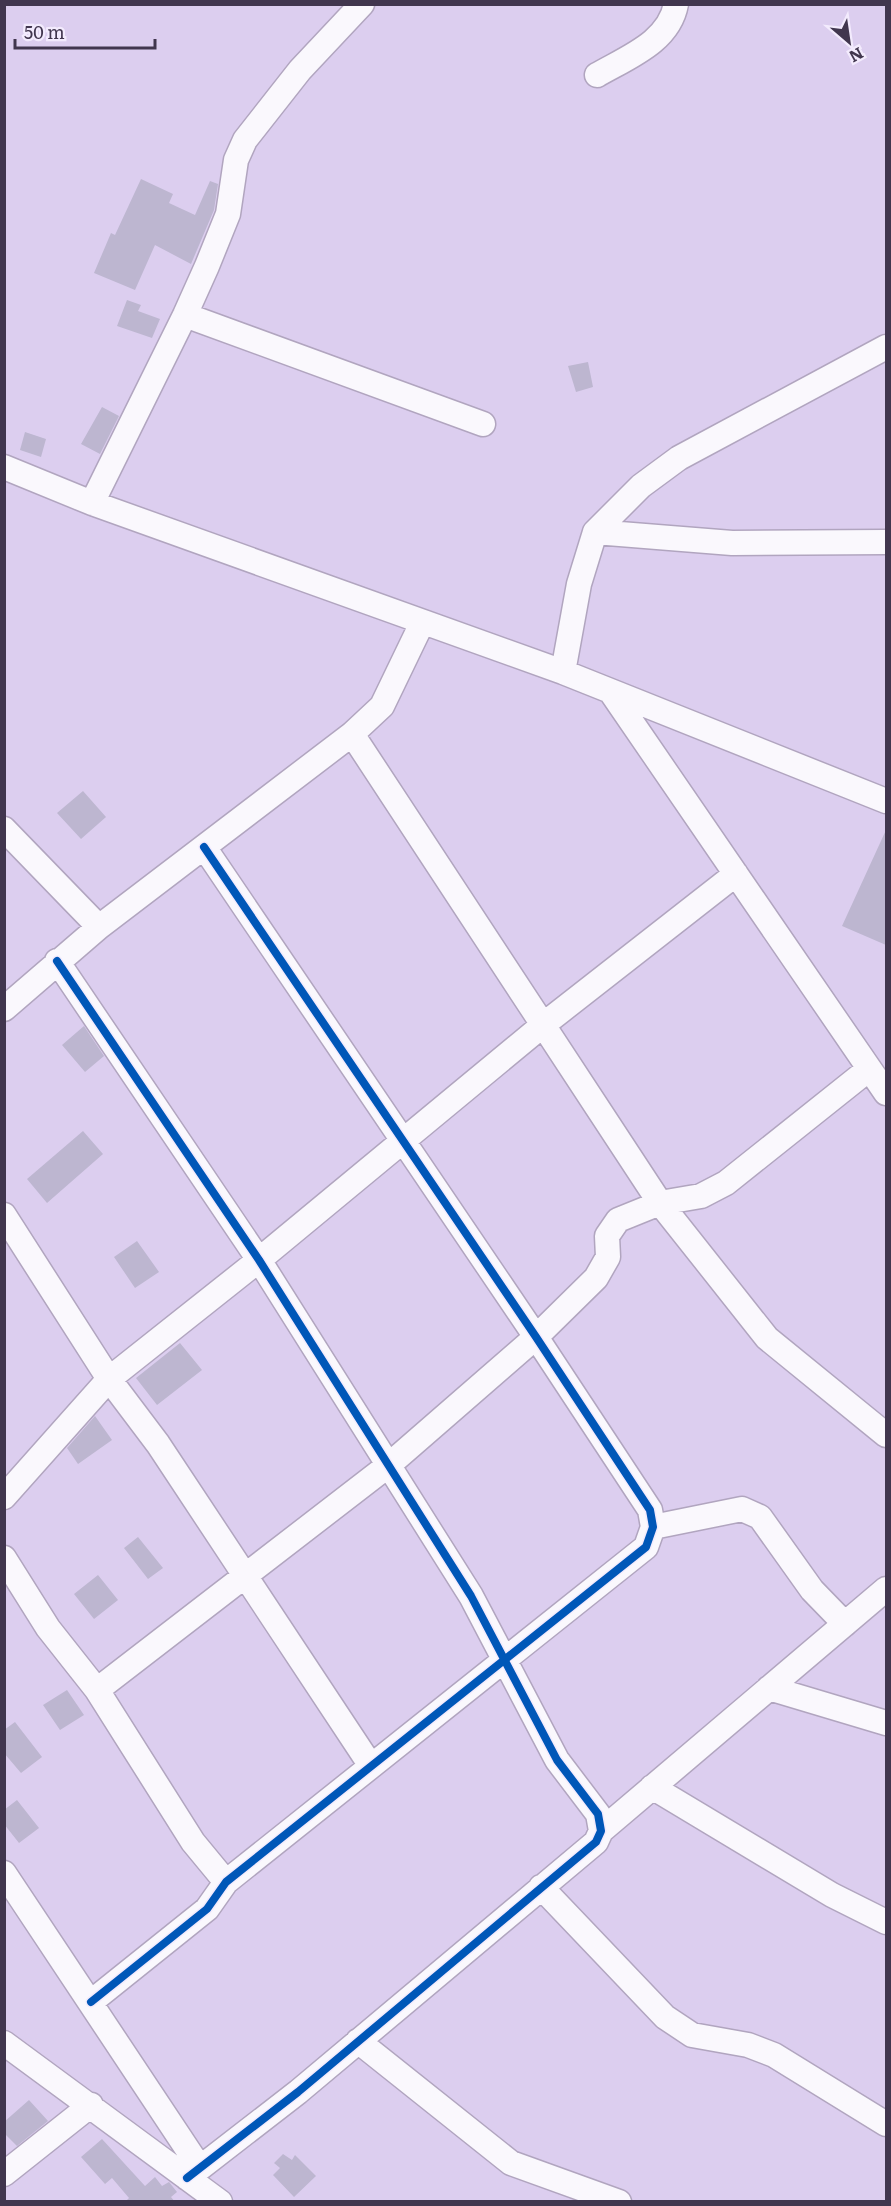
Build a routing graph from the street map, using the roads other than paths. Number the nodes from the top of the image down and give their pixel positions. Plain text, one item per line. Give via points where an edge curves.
1 (676, 4) edge
2 (355, 7) edge
3 (597, 75) dead end
4 (185, 315) junction
5 (886, 347) edge
6 (483, 424) dead end
7 (4, 467) edge
8 (92, 503) junction
9 (595, 532) junction
10 (886, 542) edge
11 (422, 623) junction
12 (563, 672) junction
13 (611, 692) junction
14 (352, 734) junction
15 (886, 801) edge
16 (4, 829) edge
17 (204, 847) junction
18 (736, 874) junction
19 (99, 927) junction
20 (57, 961) junction
21 (4, 1009) edge
22 (543, 1025) junction
23 (869, 1069) junction
24 (886, 1093) edge
25 (402, 1140) junction
26 (660, 1203) junction
27 (4, 1215) edge
28 (259, 1260) junction
29 (536, 1337) junction
30 (109, 1379) junction
31 (886, 1435) edge
32 (390, 1464) junction
33 (4, 1497) edge
34 (653, 1527) junction
35 (4, 1558) edge
36 (245, 1575) junction
37 (886, 1589) edge
38 (845, 1624) junction
39 (503, 1659) junction
40 (769, 1688) junction
41 (97, 1690) junction
42 (886, 1723) edge
43 (371, 1766) junction
44 (652, 1787) junction
45 (601, 1830) junction
46 (4, 1874) edge
47 (226, 1882) junction
48 (541, 1887) junction
49 (886, 1922) edge
50 (91, 2002) junction
51 (358, 2042) junction
52 (4, 2043) edge
53 (91, 2105) junction
54 (886, 2124) edge
55 (194, 2173) junction
56 (4, 2174) edge
57 (220, 2202) edge
58 (619, 2202) edge

1 - 3 street via 670,25 661,37
2 - 4 street via 245,140 236,160 228,214
4 - 6 street
4 - 8 street
5 - 9 street via 679,458 640,486
7 - 8 street
8 - 11 street
9 - 10 street via 732,543
9 - 12 street via 579,584
11 - 12 street
11 - 14 street via 382,706
12 - 13 street
13 - 15 street
13 - 18 street
14 - 17 street
14 - 22 street
16 - 19 street
17 - 19 street
17 - 25 street
18 - 22 street
18 - 23 street
19 - 20 street
20 - 21 street
20 - 28 street
22 - 25 street
22 - 26 street
23 - 24 street
23 - 26 street via 726,1183 702,1196
25 - 28 street
25 - 29 street
26 - 29 street via 618,1220 607,1236 608,1257 596,1278
26 - 31 street via 767,1338
27 - 30 street
28 - 30 street
28 - 32 street
29 - 32 street
29 - 34 street via 650,1510
30 - 33 street
30 - 36 street via 158,1444
32 - 36 street
32 - 39 street via 471,1596
34 - 38 street via 742,1509 760,1517 812,1590
34 - 39 street via 646,1547
35 - 41 street via 48,1628
36 - 41 street
36 - 43 street
37 - 38 street
38 - 40 street
39 - 43 street
39 - 45 street via 557,1760 598,1814
40 - 42 street
40 - 44 street
41 - 47 street via 193,1842
43 - 47 street
44 - 45 street
44 - 49 street via 832,1895
45 - 48 street via 596,1842
46 - 50 street
47 - 50 street via 207,1909
48 - 51 street
48 - 54 street via 665,2017 692,2035 748,2045 774,2055
50 - 55 street
51 - 55 street
51 - 58 street via 511,2163
52 - 53 street
53 - 55 street
53 - 56 street
55 - 57 street

